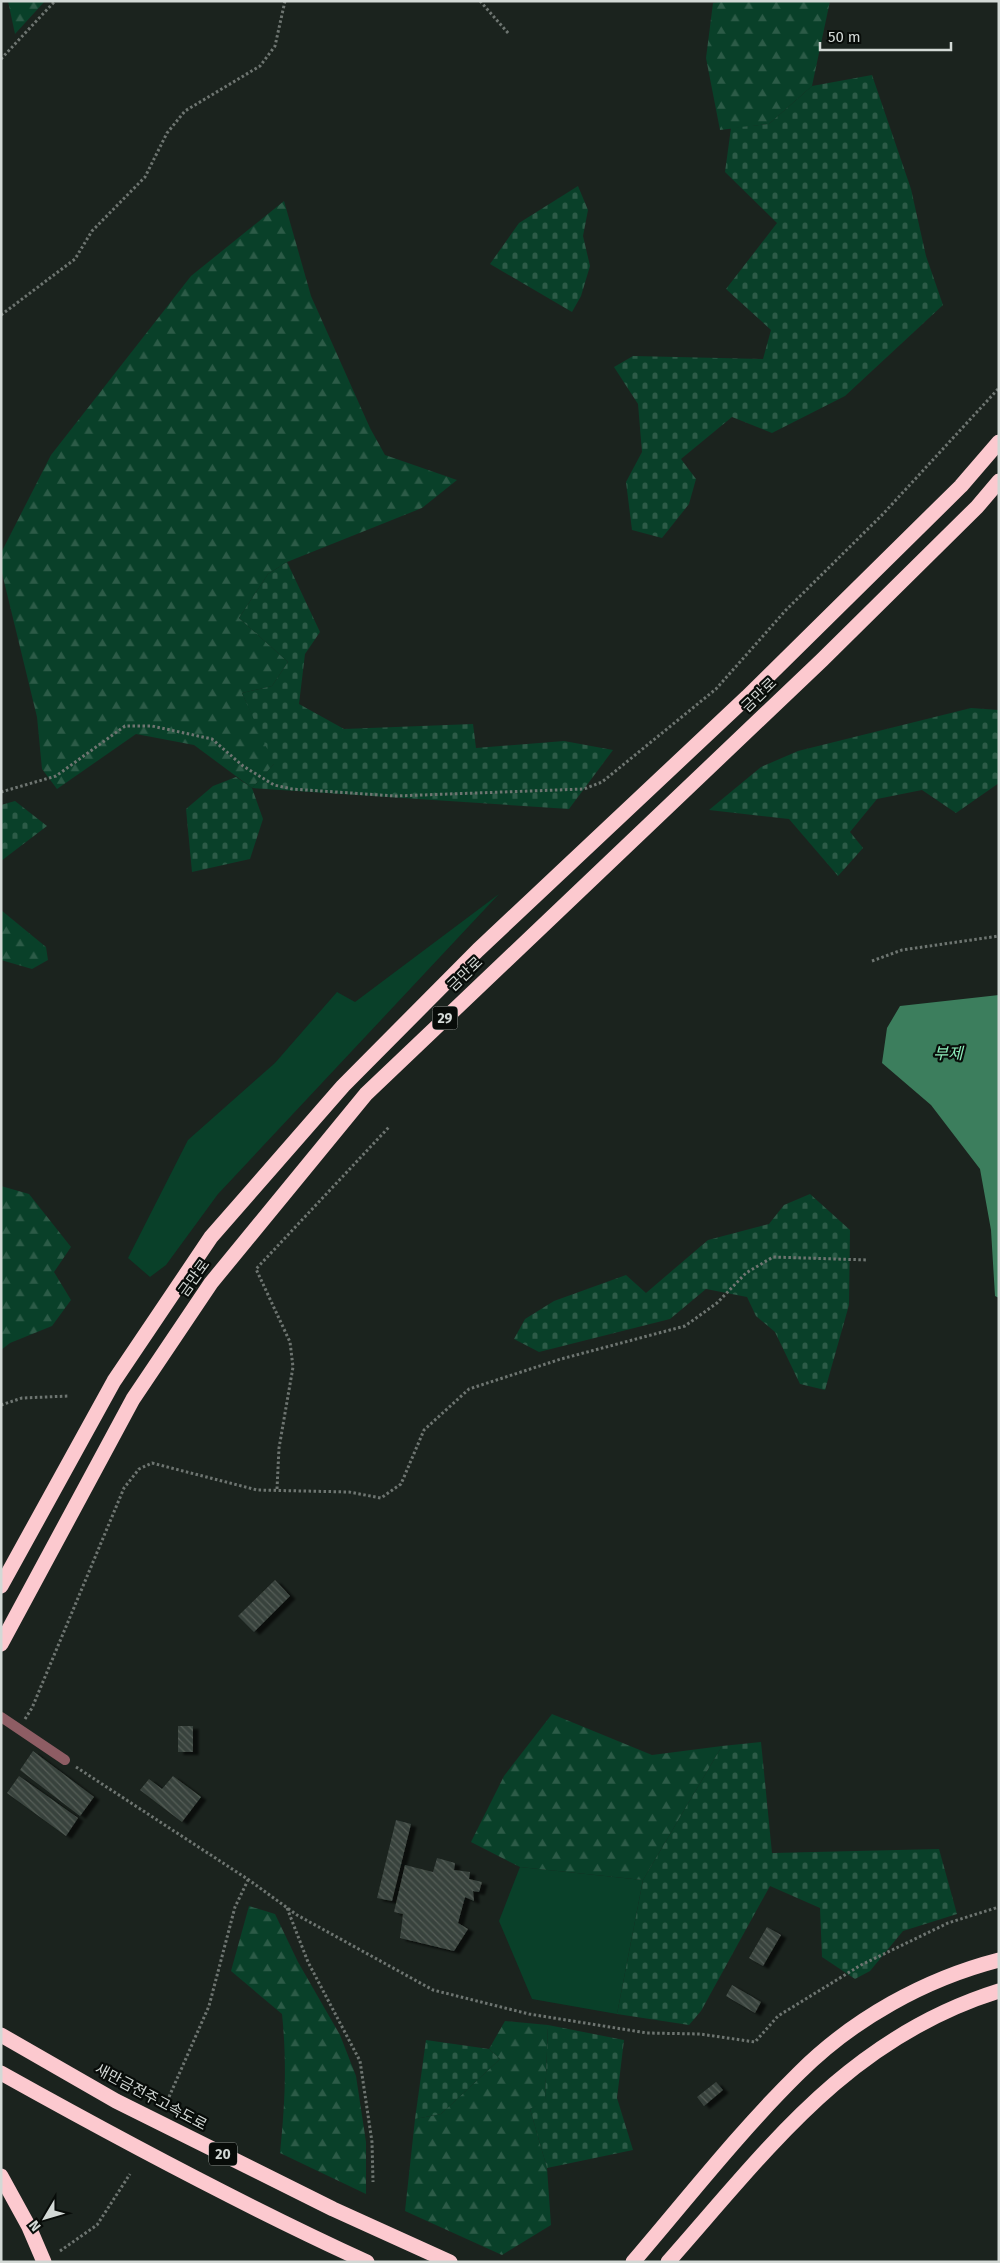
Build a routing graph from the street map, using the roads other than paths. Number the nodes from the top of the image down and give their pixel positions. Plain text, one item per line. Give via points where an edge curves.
1 (999, 442) edge
2 (999, 481) edge
3 (1, 1586) edge
4 (1, 1644) edge
5 (3, 1718) edge
6 (65, 1760) road end
7 (999, 1960) edge
8 (999, 1991) edge
9 (1, 2035) edge
10 (1, 2073) edge
11 (1, 2176) edge
12 (44, 2262) edge
13 (367, 2262) edge
14 (450, 2262) edge
15 (633, 2262) edge
16 (668, 2262) edge

1 - 3 highway, 금만로 / 29 via 961,486 747,697 478,950 343,1086 211,1237 114,1381
2 - 4 highway, 금만로 / 29 via 977,507 822,660 366,1094 211,1283 133,1399
5 - 6 street
7 - 15 highway via 948,1976 893,2002 822,2053 769,2104
8 - 16 highway via 966,2001 908,2029 827,2089 791,2123
9 - 14 highway, 새만금전주고속도로 / 20 via 116,2101 332,2209
10 - 13 highway, 20 via 102,2130 287,2225
11 - 12 highway

